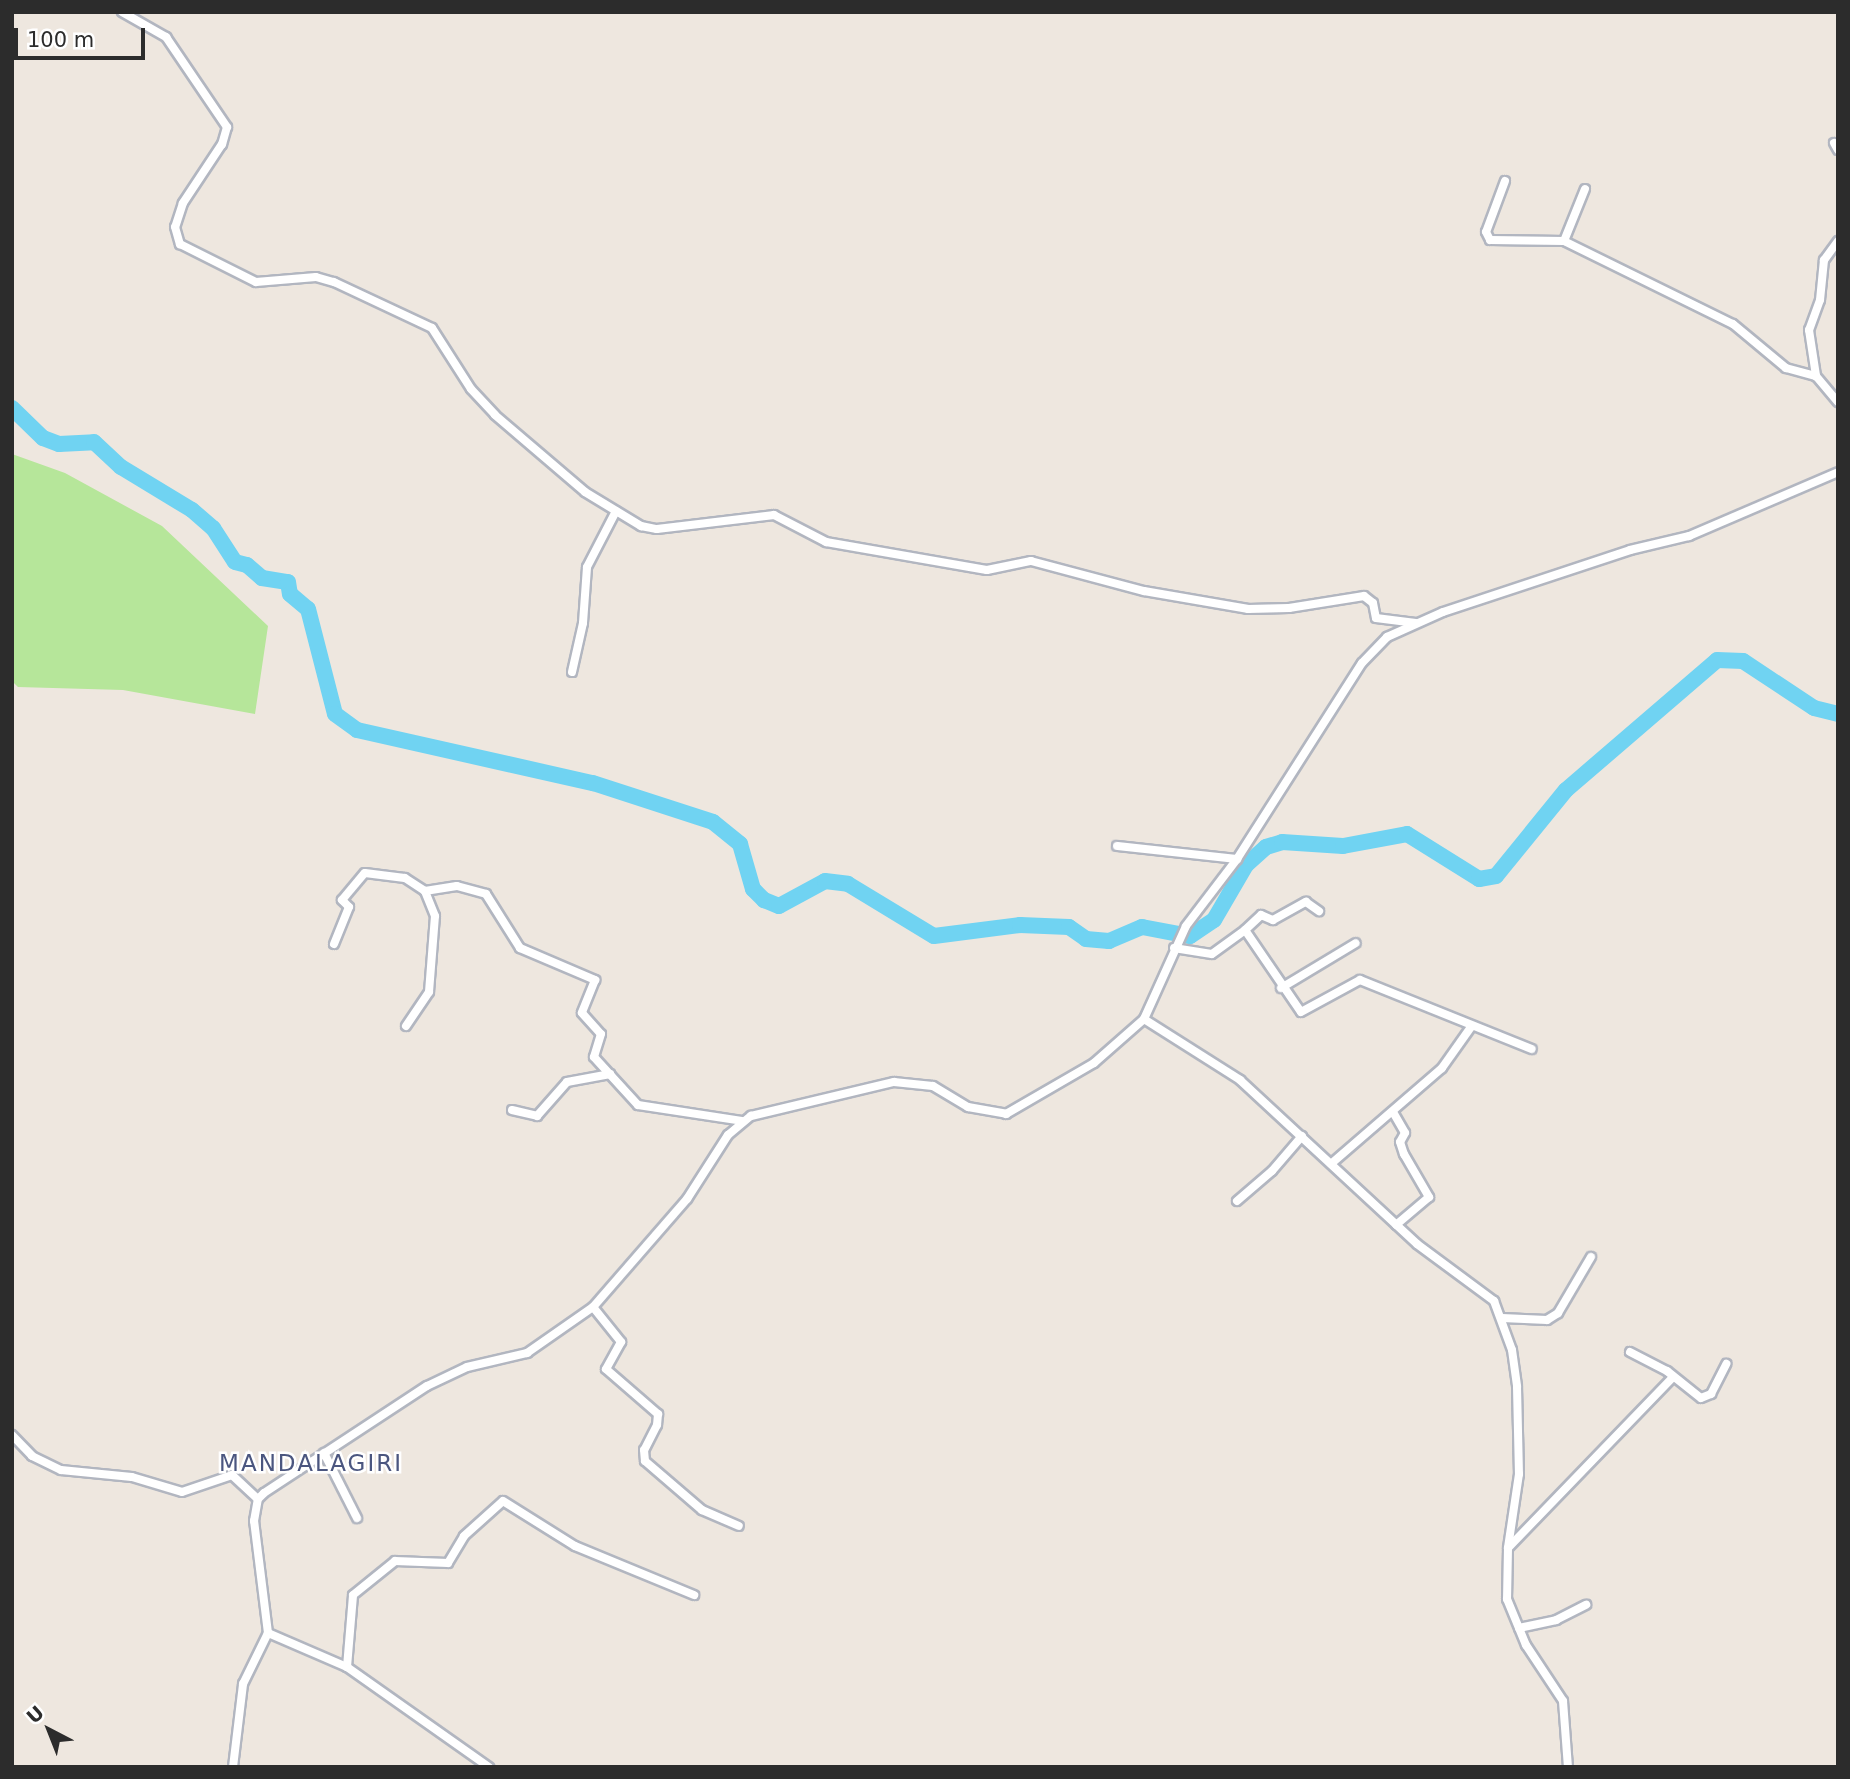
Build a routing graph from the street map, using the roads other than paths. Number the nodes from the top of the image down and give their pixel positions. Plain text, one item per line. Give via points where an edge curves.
1 (122, 12) edge
2 (1505, 181) dead end
3 (1585, 189) dead end
4 (1564, 241) junction
5 (1838, 241) edge
6 (1816, 376) junction
7 (1838, 402) edge
8 (1838, 472) edge
9 (615, 511) junction
10 (1418, 623) junction
11 (572, 672) dead end
12 (1117, 846) dead end
13 (1237, 859) junction
14 (425, 891) junction
15 (1319, 911) dead end
16 (1245, 930) junction
17 (1356, 943) dead end
18 (334, 944) dead end
19 (1175, 944) junction
20 (1282, 988) junction
21 (1144, 1019) junction
22 (407, 1026) dead end
23 (1471, 1027) junction
24 (1532, 1049) dead end
25 (610, 1074) junction
26 (512, 1110) dead end
27 (1393, 1112) junction
28 (742, 1121) junction
29 (1302, 1136) junction
30 (1332, 1163) junction
31 (1237, 1201) dead end
32 (1396, 1225) junction
33 (1591, 1257) dead end
34 (593, 1307) junction
35 (1502, 1318) junction
36 (1630, 1352) dead end
37 (1726, 1364) dead end
38 (1673, 1377) junction
39 (12, 1435) edge
40 (324, 1453) junction
41 (258, 1499) junction
42 (357, 1518) dead end
43 (739, 1526) dead end
44 (1508, 1549) junction
45 (694, 1595) dead end
46 (1586, 1605) dead end
47 (1519, 1628) junction
48 (268, 1633) junction
49 (347, 1667) junction
50 (233, 1767) edge
51 (489, 1767) edge
52 (1568, 1767) edge

1 - 9 street via 166,37 227,127 222,144 183,203 175,227 180,244 256,282 316,277 334,282 432,328 471,389 495,415 551,466
2 - 4 street via 1488,238 1496,242
3 - 4 street
4 - 6 street via 1725,320 1786,368
5 - 6 street via 1824,260 1819,300 1809,324
6 - 7 street
8 - 10 street via 1689,536 1630,550
9 - 10 street via 641,526 657,529 690,522 781,516 826,542 993,571 1031,561 1144,592 1248,609 1289,608 1364,596 1373,603 1376,618
9 - 11 street via 588,562
10 - 13 street via 1387,637 1368,654
12 - 13 street
13 - 19 street
14 - 18 street via 405,878 365,873 342,900 348,907
14 - 22 street via 435,916 429,992
14 - 25 street via 457,887 486,894 520,948 595,979 582,1013 601,1034 594,1058
15 - 16 street via 1306,902 1273,920 1261,915
16 - 19 street via 1212,954
16 - 20 street
17 - 20 street
19 - 21 street
20 - 23 street via 1303,1012 1352,982 1365,981
21 - 28 street via 1094,1063 1016,1112 992,1114 968,1107 933,1086 894,1082 761,1112
21 - 29 street via 1240,1080
23 - 24 street
23 - 27 street via 1442,1068
25 - 26 street via 567,1082 537,1116
25 - 28 street via 643,1108
27 - 30 street
27 - 32 street via 1405,1133 1400,1142 1404,1154 1429,1197
28 - 34 street via 687,1199
29 - 30 street
29 - 31 street via 1272,1171
30 - 32 street
32 - 35 street via 1489,1296
33 - 35 street via 1558,1313 1547,1320
34 - 40 street via 527,1353 447,1375
34 - 43 street via 621,1342 606,1369 658,1414 644,1450 645,1461 702,1510
35 - 44 street via 1512,1350 1518,1422 1518,1488
36 - 38 street
37 - 38 street via 1706,1398 1690,1394
38 - 44 street
39 - 41 street via 32,1456 61,1470 132,1477 182,1492 232,1475
40 - 41 street
40 - 42 street
41 - 48 street via 254,1521
44 - 47 street via 1507,1599
45 - 49 street via 575,1546 509,1501 500,1502 461,1539 448,1563 395,1560 351,1597
46 - 47 street via 1556,1620
47 - 52 street via 1563,1701
48 - 49 street
48 - 50 street via 243,1684
49 - 51 street

